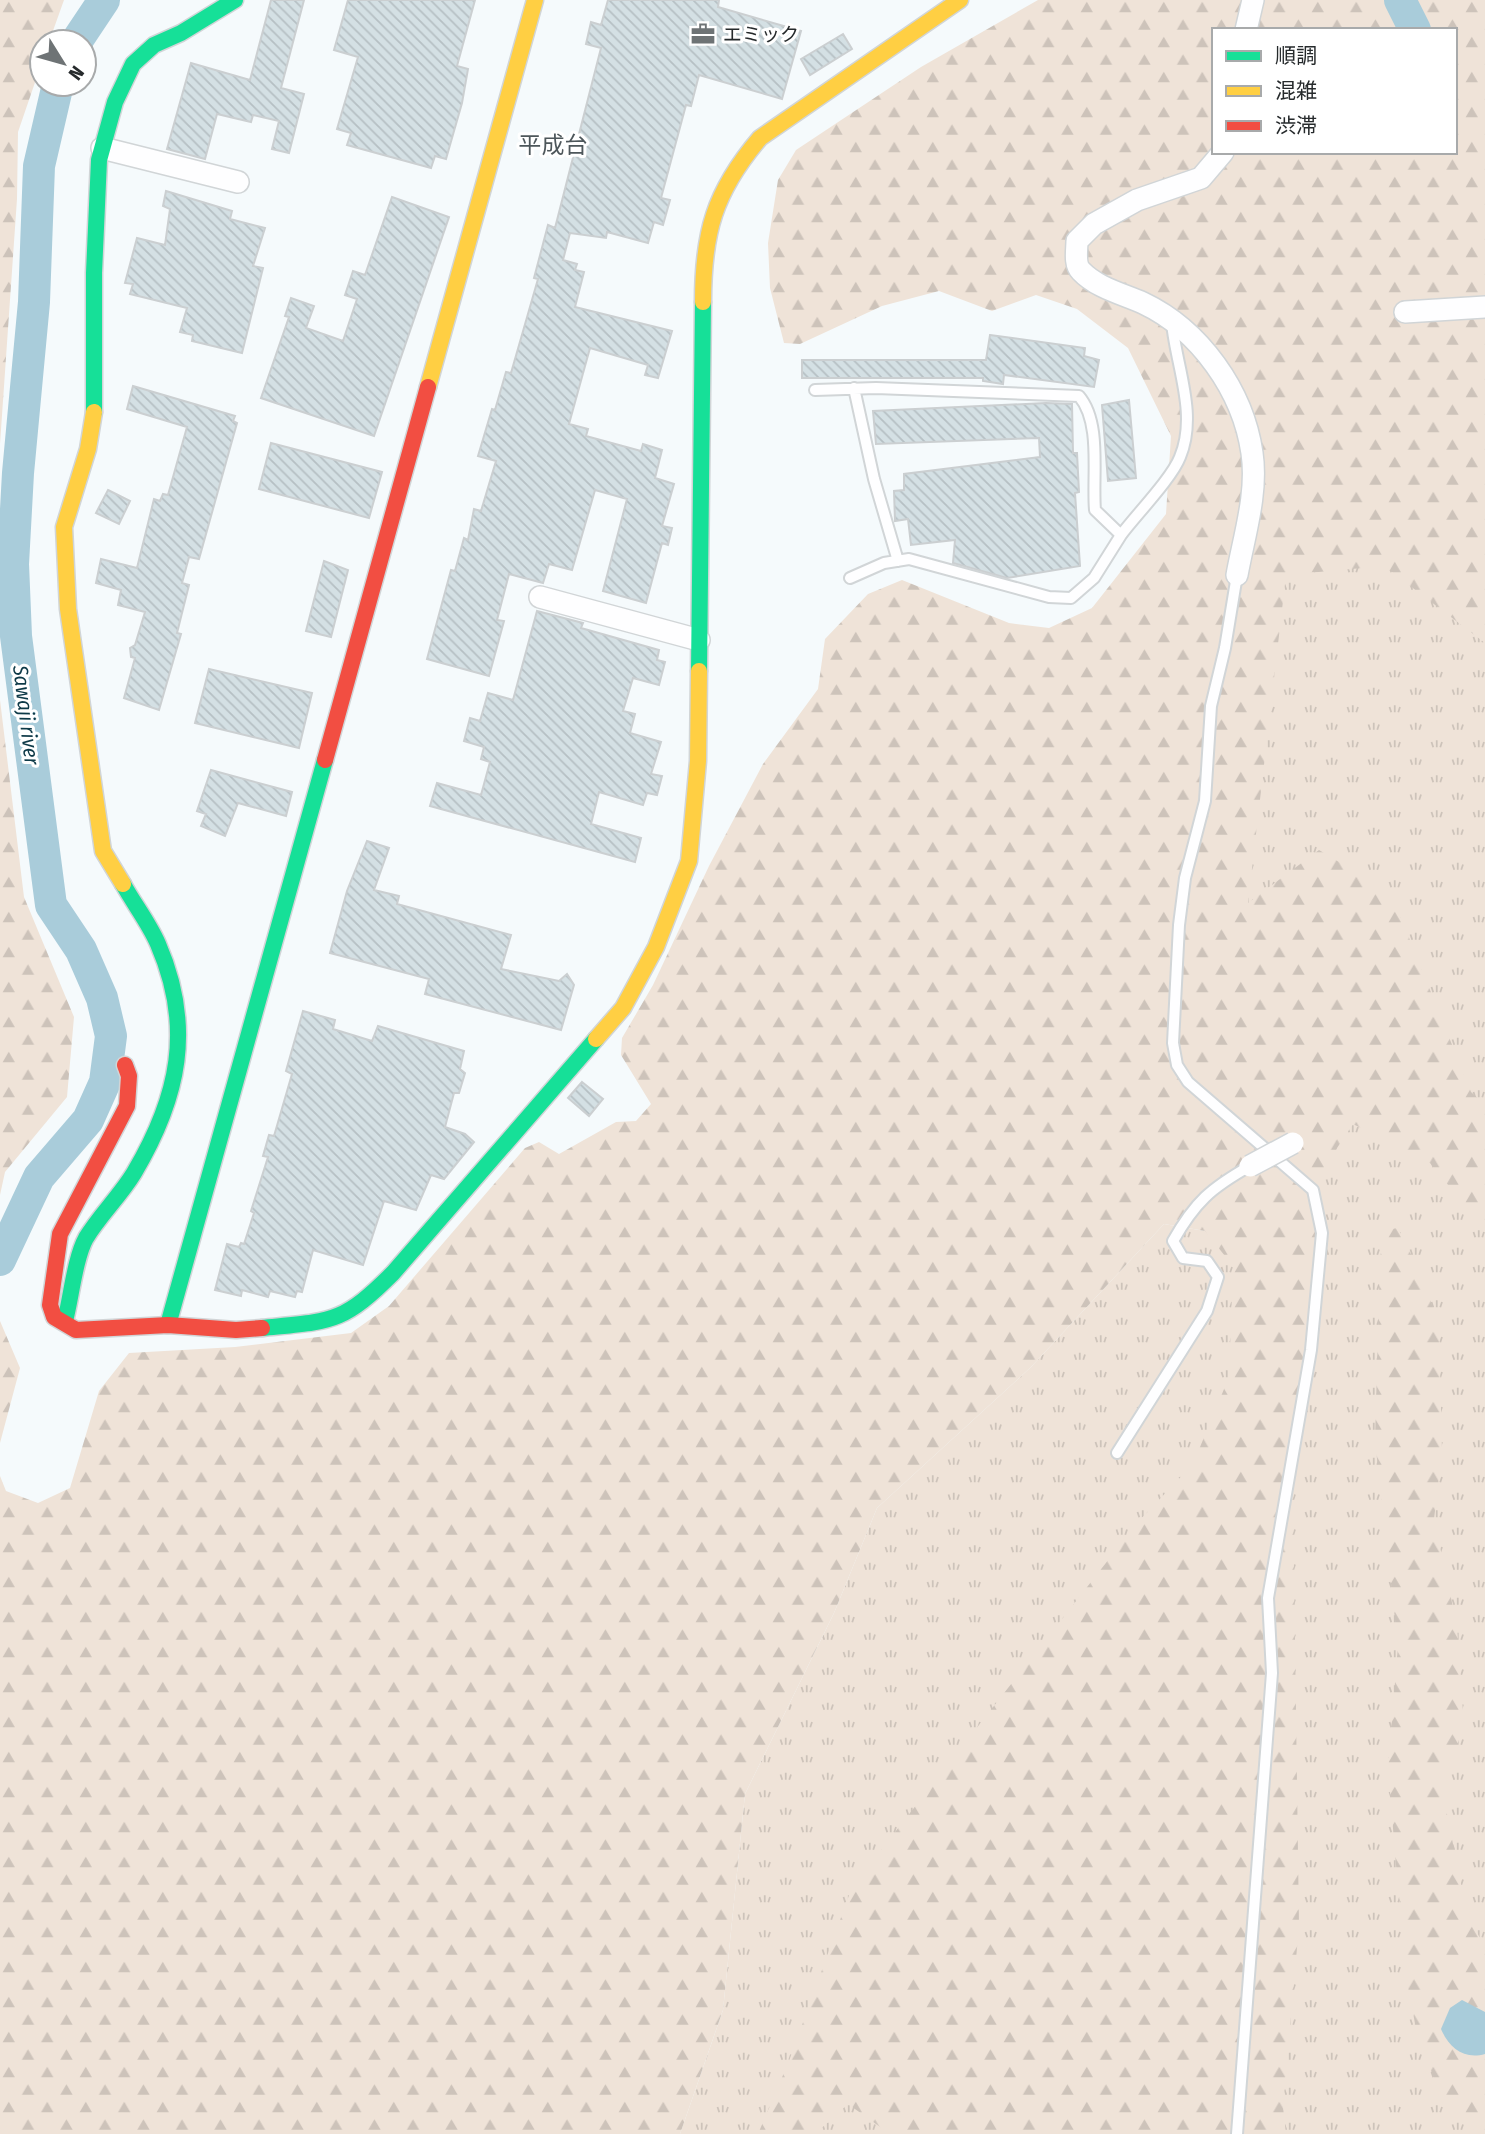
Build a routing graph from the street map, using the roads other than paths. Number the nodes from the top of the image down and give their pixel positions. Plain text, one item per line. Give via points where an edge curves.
1 (235, 0) edge
2 (535, 0) edge
3 (960, 0) edge
4 (1253, 0) edge
5 (1246, 28) edge
6 (102, 148) junction
7 (1221, 154) edge
8 (238, 182) dead end
9 (1485, 307) edge
10 (1405, 312) dead end
11 (1172, 323) junction
12 (854, 388) junction
13 (815, 390) dead end
14 (1121, 535) junction
15 (898, 561) junction
16 (1237, 575) joint
17 (850, 579) dead end
18 (540, 597) dead end
19 (699, 640) junction
20 (125, 1065) dead end
21 (1293, 1143) dead end
22 (1250, 1166) joint
23 (65, 1325) junction
24 (168, 1325) junction
25 (1117, 1453) dead end
26 (1237, 2134) edge

1 - 6 street via 154,45 132,64 118,91
2 - 24 street
3 - 19 street via 760,138 737,164 715,202 703,262
4 - 5 street
6 - 8 street
6 - 23 street via 94,273 94,412 88,449 64,527 68,609 103,851 157,942 172,981 179,1053 172,1090 154,1137 85,1240
7 - 11 street via 1202,178 1137,200 1094,224 1077,240 1080,270
9 - 10 street
11 - 14 lane via 1183,376 1184,443 1180,459
11 - 16 street via 1197,341 1240,407 1252,454 1253,486
12 - 13 lane
12 - 14 lane via 1079,396 1088,406 1095,510
12 - 15 lane
14 - 15 lane via 1094,578 1071,598 1049,597 909,559
15 - 17 lane
16 - 26 lane via 1211,706 1205,801 1185,878 1173,1043 1177,1065 1188,1082 1312,1190 1322,1233 1311,1350 1268,1598 1272,1673
18 - 19 street
19 - 24 street via 698,761 689,861 656,947 623,1008 361,1305 330,1321 236,1330
20 - 23 street via 127,1106 61,1234 50,1305 54,1317
21 - 22 street, bridge
22 - 25 lane via 1192,1208 1173,1241 1183,1258 1207,1261 1218,1277 1207,1311
23 - 24 street via 96,1330

